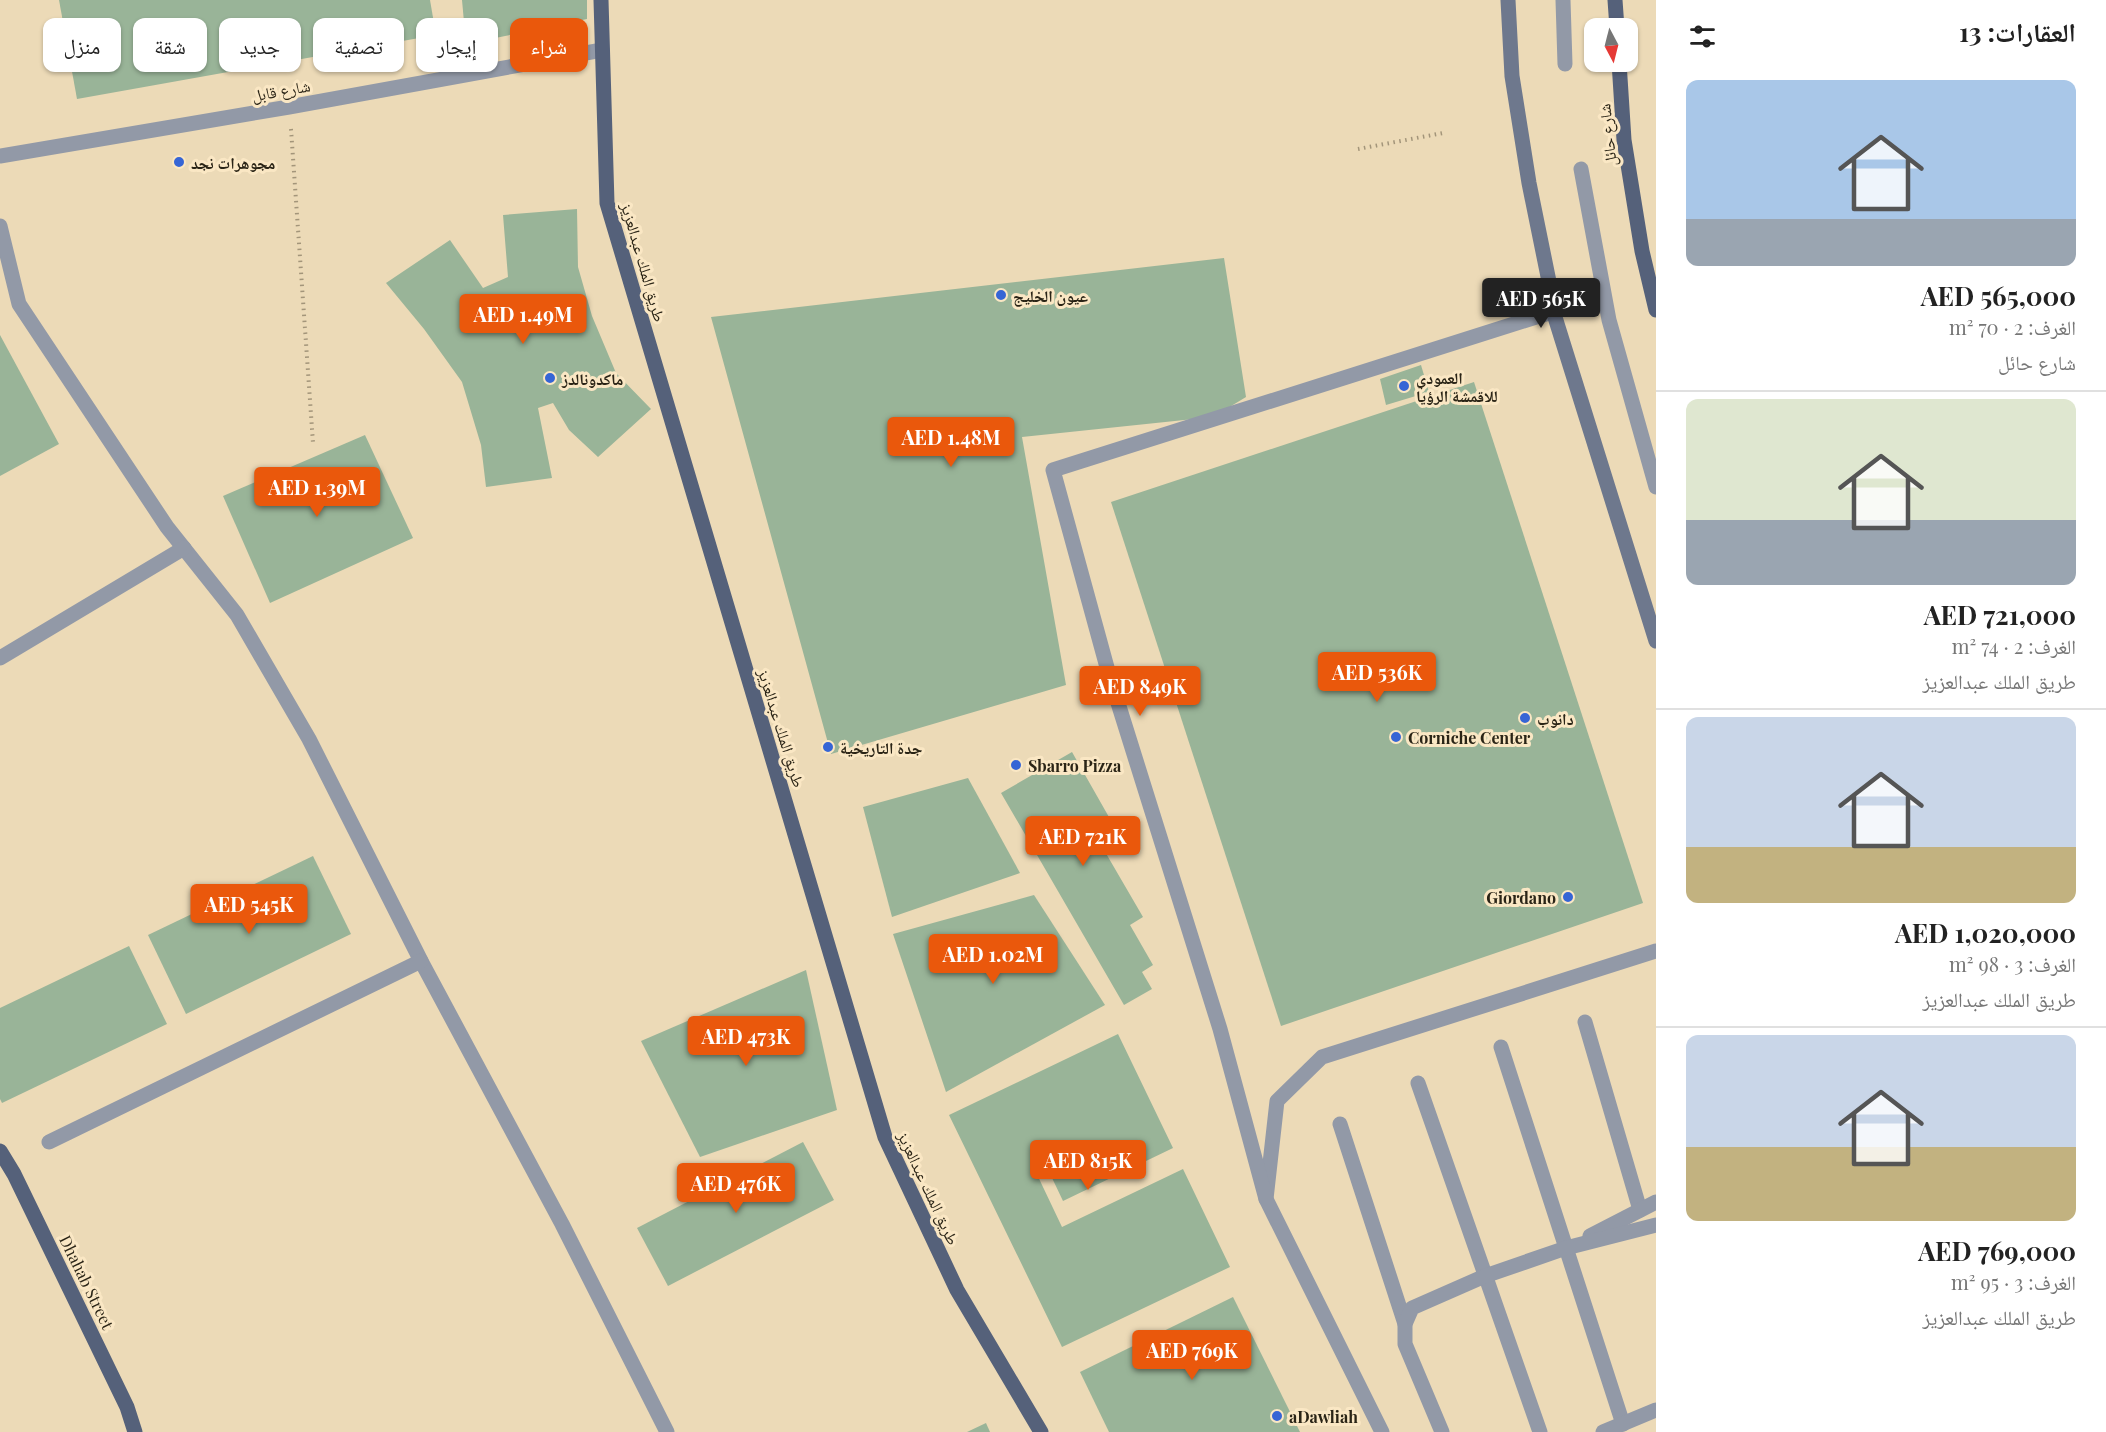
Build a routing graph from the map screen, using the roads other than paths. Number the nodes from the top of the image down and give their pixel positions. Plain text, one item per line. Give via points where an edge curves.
1 (601, 0) edge
2 (1508, 0) edge
3 (1563, 0) edge
4 (1615, 0) edge
5 (1616, 18) edge
6 (603, 50) junction
7 (1566, 64) dead end
8 (1620, 72) edge
9 (0, 156) edge
10 (1581, 169) dead end
11 (0, 226) edge
12 (1656, 310) edge
13 (1555, 311) junction
14 (1656, 487) edge
15 (184, 548) junction
16 (1656, 641) edge
17 (0, 658) edge
18 (1656, 951) edge
19 (421, 960) junction
20 (1585, 1022) dead end
21 (1501, 1047) dead end
22 (1418, 1083) dead end
23 (1340, 1124) dead end
24 (49, 1142) dead end
25 (0, 1151) edge
26 (1266, 1199) junction
27 (1656, 1202) edge
28 (1640, 1210) junction
29 (1655, 1230) edge
30 (1566, 1248) junction
31 (1485, 1276) junction
32 (1405, 1324) junction
33 (1656, 1410) edge
34 (1623, 1424) junction
35 (135, 1432) edge
36 (667, 1432) edge
37 (1041, 1432) edge
38 (1382, 1432) edge
39 (1442, 1432) edge
40 (1540, 1432) edge
41 (1603, 1432) edge

1 - 6 main road, طريق الملك عبدالعزيز
2 - 13 main road via 1512,76
3 - 7 street
4 - 5 main road
6 - 9 street, شارع قابل
6 - 37 main road, طريق الملك عبدالعزيز via 607,203 885,1137 957,1290
8 - 12 main road, شارع حائل via 1624,141
10 - 14 street via 1610,320
11 - 15 street via 19,304
13 - 16 main road
13 - 26 street via 1053,470 1108,671 1220,1029
15 - 17 street
15 - 19 street via 237,615 309,739
18 - 26 street via 1322,1057 1277,1101
19 - 24 street
19 - 36 street via 562,1224
20 - 28 street
21 - 30 street
22 - 31 street
23 - 32 street
25 - 35 main road, Dhahab Street via 127,1407
26 - 38 street
27 - 28 street
28 - 30 street
29 - 30 street
30 - 31 street
30 - 34 street
31 - 32 street via 1412,1308
31 - 40 street
32 - 39 street via 1405,1344
33 - 34 street
34 - 41 street

